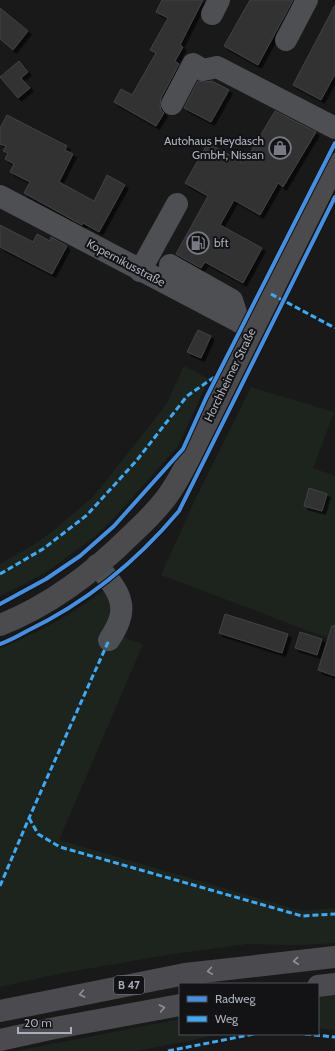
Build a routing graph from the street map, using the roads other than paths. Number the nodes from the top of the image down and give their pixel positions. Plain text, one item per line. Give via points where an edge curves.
1 (307, 0) edge
2 (286, 40) dead end
3 (172, 104) dead end
4 (335, 128) edge
5 (335, 164) edge
6 (0, 196) edge
7 (177, 204) dead end
8 (170, 265) dead end
9 (140, 271) junction
10 (246, 325) junction
11 (97, 565) junction
12 (0, 625) edge
13 (109, 640) dead end
14 (335, 957) edge
15 (335, 984) edge
16 (319, 986) edge
17 (179, 1005) edge
18 (4, 1009) edge
19 (0, 1040) edge

1 - 2 lane
3 - 4 lane via 193,64 203,70 217,67
5 - 10 main road, Horchheimer Straße
6 - 9 lane, Kopernikusstraße
7 - 9 lane
8 - 10 lane via 232,300
9 - 10 lane, Kopernikusstraße
10 - 11 main road, Horchheimer Straße via 179,478 165,499 144,522
11 - 12 main road, Horchheimer Straße via 53,599
11 - 13 lane via 119,595 122,604 120,619
14 -> 18 highway, B 47 via 185,974
15 - 16 highway
19 -> 17 highway, B 47

